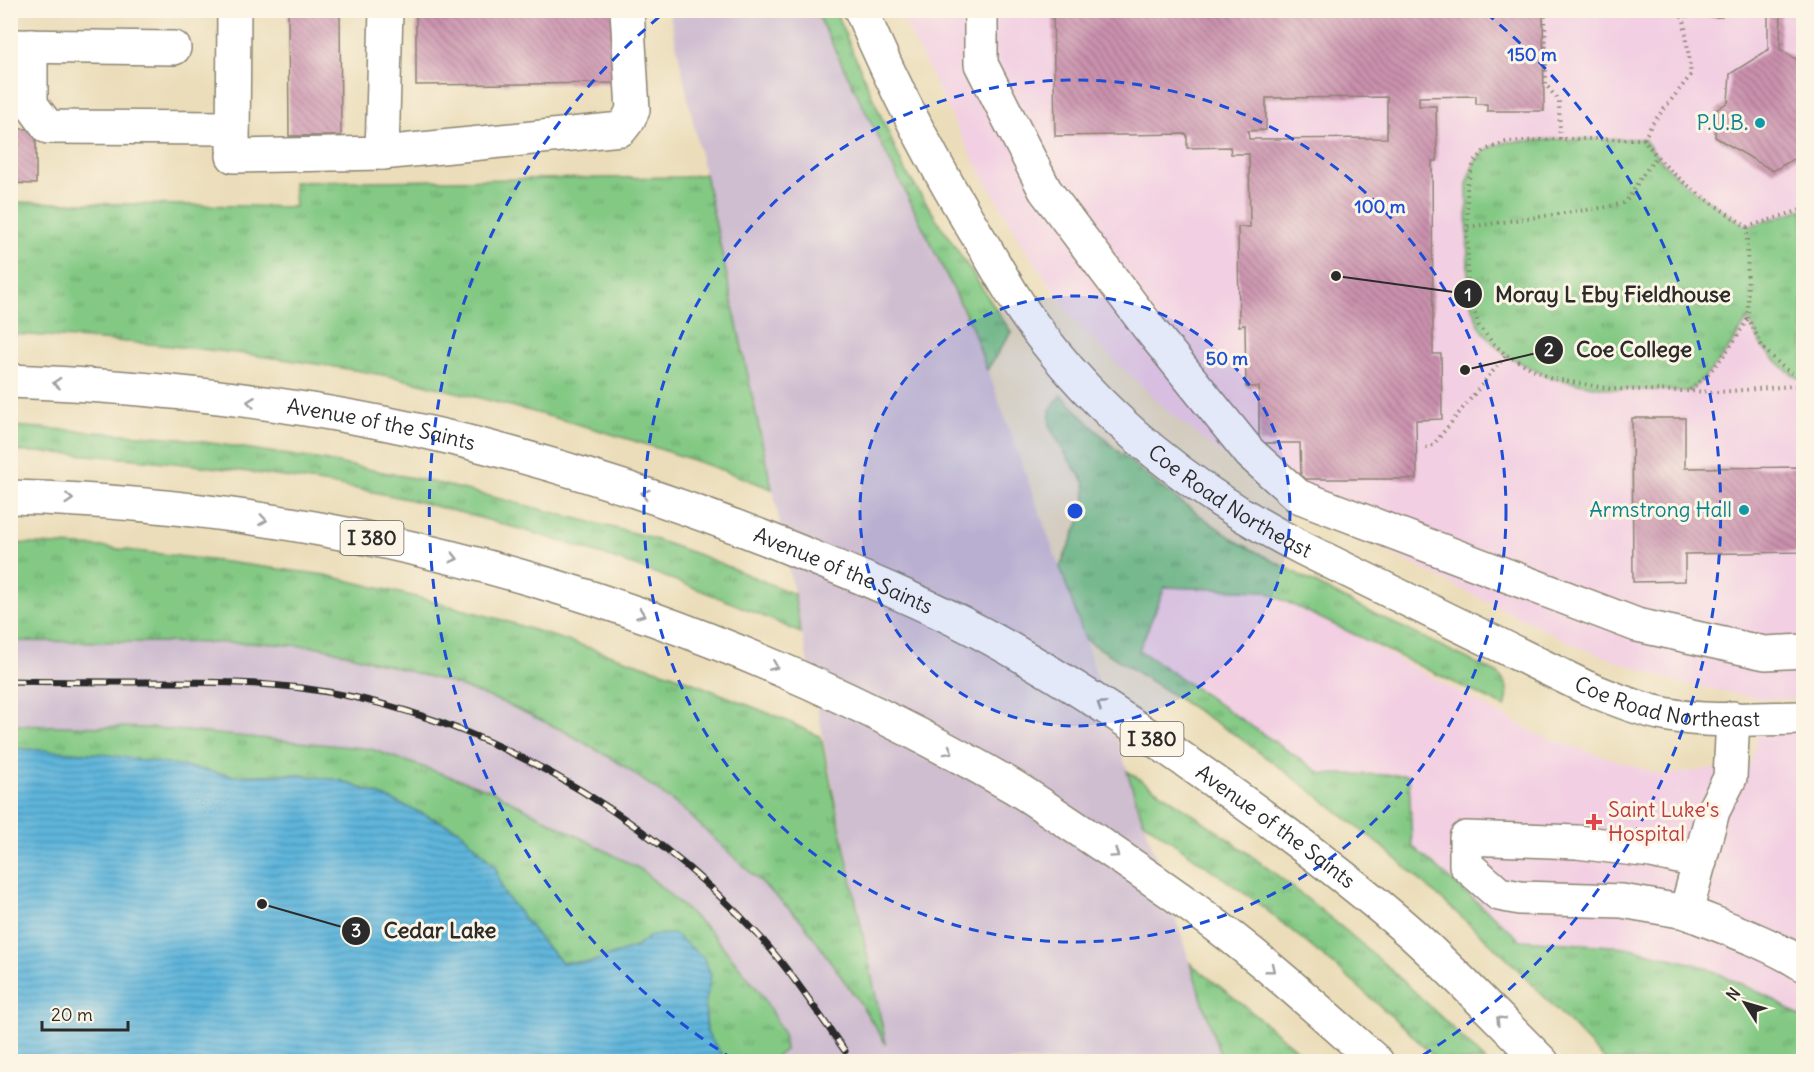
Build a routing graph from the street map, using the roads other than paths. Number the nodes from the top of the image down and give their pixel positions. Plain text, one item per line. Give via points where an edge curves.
1 (234, 10) edge
2 (386, 10) edge
3 (627, 10) edge
4 (861, 10) edge
5 (981, 10) edge
6 (21, 46) edge
7 (174, 48) dead end
8 (233, 152) junction
9 (382, 153) junction
10 (10, 381) edge
11 (10, 497) edge
12 (1803, 651) edge
13 (1733, 718) junction
14 (1803, 718) edge
15 (1700, 862) junction
16 (1686, 912) junction
17 (1803, 965) edge
18 (1377, 1062) edge
19 (1542, 1062) edge

1 - 8 main road
2 - 9 main road
3 - 9 main road via 633,110 621,129
4 - 13 main road, Coe Road Northeast via 923,142 1027,318 1084,386 1150,448 1224,504 1268,531 1585,687 1668,715
5 - 12 main road via 981,64 1045,190 1250,453 1299,496 1636,625 1765,653
6 - 7 main road
6 - 8 main road via 31,104 48,127
8 - 9 main road
19 -> 10 main road, Avenue of the Saints / I 380 via 1412,934 1346,879 1161,744 1055,675 979,632 823,561 700,512 472,443 272,404 167,391
11 -> 18 main road, I 380 via 141,505 371,538 554,585 720,643 847,699 1017,789 1209,920 1291,985
13 - 14 main road, Coe Road Northeast
13 - 15 main road via 1730,778 1713,811
15 - 16 main road
15 - 16 main road via 1651,851 1576,842 1466,838 1466,865 1499,894 1622,901
16 - 17 main road

